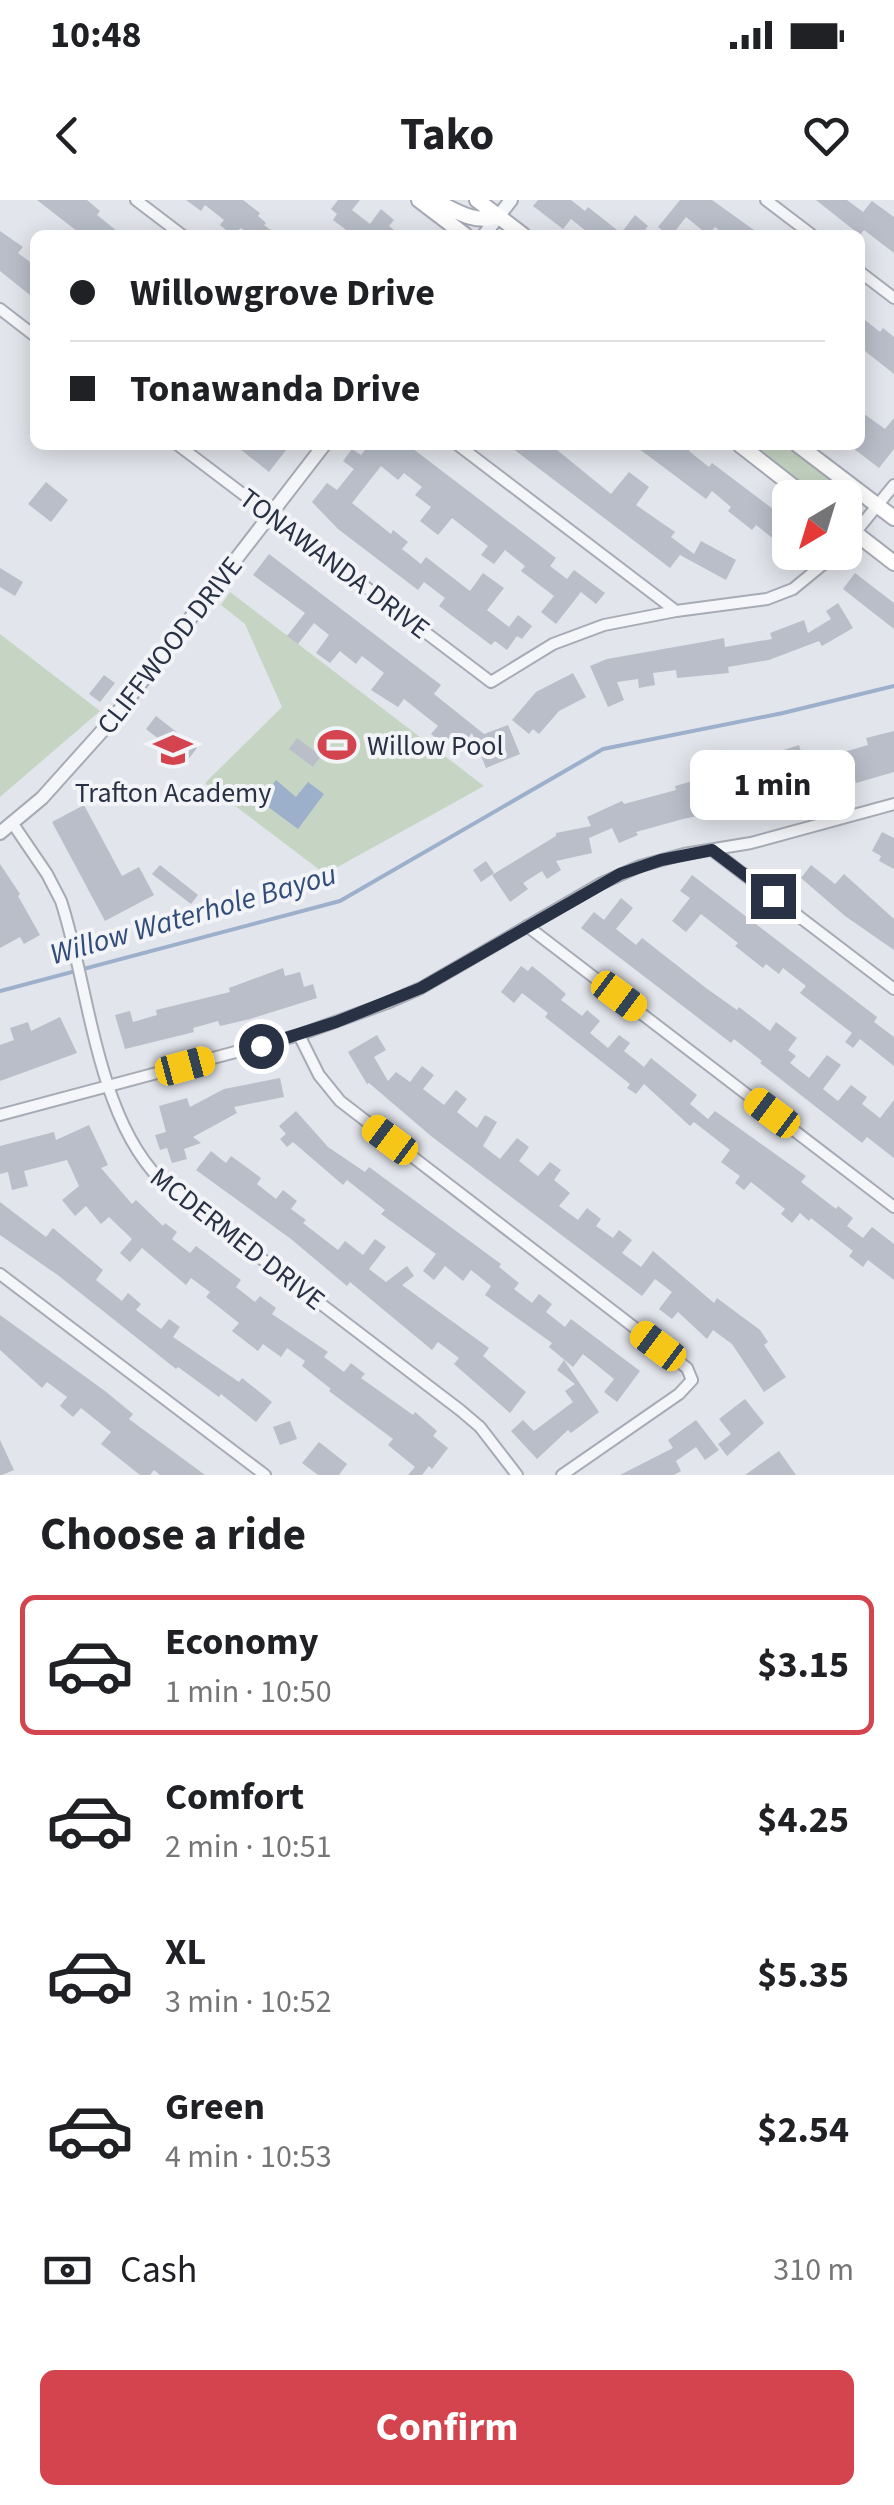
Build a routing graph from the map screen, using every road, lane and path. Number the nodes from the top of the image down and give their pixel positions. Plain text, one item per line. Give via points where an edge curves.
1 (136, 200) edge
2 (419, 200) edge
3 (434, 200) edge
4 (477, 200) edge
5 (511, 200) edge
6 (766, 200) edge
7 (498, 216) junction
8 (175, 230) edge
9 (458, 230) edge
10 (488, 230) edge
11 (516, 230) edge
12 (805, 230) edge
13 (865, 276) edge
14 (894, 298) edge
15 (0, 309) edge
16 (30, 332) edge
17 (185, 450) edge
18 (320, 450) edge
19 (465, 450) edge
20 (746, 450) edge
21 (805, 450) edge
22 (785, 480) edge
23 (894, 485) edge
24 (878, 506) junction
25 (271, 516) junction
26 (894, 518) edge
27 (862, 522) edge
28 (862, 543) edge
29 (894, 563) edge
30 (816, 570) edge
31 (676, 610) junction
32 (894, 804) edge
33 (13, 824) junction
34 (0, 833) edge
35 (712, 850) junction
36 (527, 926) junction
37 (894, 989) edge
38 (299, 1036) junction
39 (109, 1086) junction
40 (0, 1115) edge
41 (894, 1206) edge
42 (0, 1274) edge
43 (264, 1475) edge
44 (517, 1475) edge
45 (562, 1475) edge

1 - 8 street
2 - 9 main road
3 - 7 main road via 473,219
4 - 7 main road
5 - 7 street
6 - 12 street
7 - 10 street
7 - 11 main road
13 - 14 street
15 - 16 street
17 - 25 street, TONAWANDA DRIVE
18 - 25 street, CLIFFWOOD DRIVE
19 - 31 street
20 - 22 main road
21 - 24 main road
23 - 24 street
24 - 26 main road
24 - 27 street
25 - 31 street, TONAWANDA DRIVE via 491,682 553,644
25 - 33 street, CLIFFWOOD DRIVE via 112,720
28 - 29 main road
30 - 31 street via 766,599
32 - 35 street
33 - 34 street, CLIFFWOOD DRIVE
33 - 39 street, MCDERMED DRIVE via 60,900
35 - 36 street via 620,874
35 - 37 street
36 - 38 street via 421,988
36 - 41 street
38 - 39 street
38 - 45 street via 340,1101 688,1368 692,1380 679,1394
39 - 40 street
39 - 44 street, MCDERMED DRIVE via 124,1129 156,1178 460,1410
42 - 43 street

